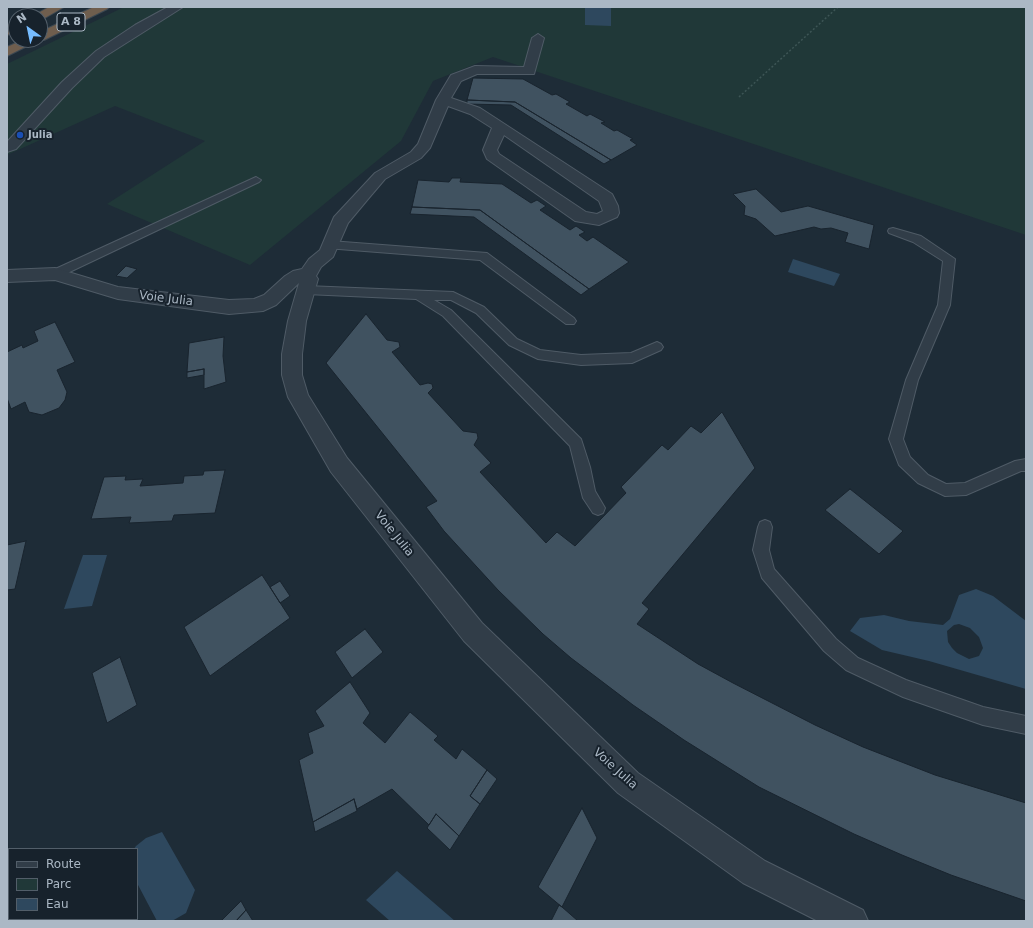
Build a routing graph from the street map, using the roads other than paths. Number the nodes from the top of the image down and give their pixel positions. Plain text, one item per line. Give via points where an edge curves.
1 (58, 7) edge
2 (103, 7) edge
3 (177, 7) edge
4 (48, 12) edge
5 (48, 33) edge
6 (538, 38) dead end
7 (443, 100) junction
8 (500, 127) junction
9 (8, 149) edge
10 (256, 180) dead end
11 (893, 231) dead end
12 (330, 245) junction
13 (55, 274) junction
14 (7, 276) edge
15 (306, 283) junction
16 (418, 295) junction
17 (570, 321) dead end
18 (657, 347) dead end
19 (1026, 464) edge
20 (598, 508) dead end
21 (765, 527) dead end
22 (1026, 726) edge
23 (852, 921) edge

1 - 4 highway, A 8
2 - 5 highway, A 8
3 - 9 street via 100,54 67,85
6 - 7 street via 529,71 475,70 456,78
7 - 8 street via 475,111
7 - 12 street via 425,145 416,155 380,176 362,194 340,221
8 - 8 street via 606,198 611,213 599,220 582,217 492,156 490,150
10 - 13 lane
11 - 19 lane via 917,239 949,259 944,305 912,380 896,439 904,460 923,479 945,490 966,489 1020,464
12 - 15 street via 327,253 315,263
12 - 17 lane via 483,256
13 - 14 street, Voie Julia
13 - 15 street, Voie Julia via 118,293 230,307 256,306 270,300 299,275
15 - 16 lane
15 - 23 street, Voie Julia via 292,354 292,375 298,397 339,465 473,632 628,783 754,872
16 - 18 lane via 453,296 480,310 513,342 538,354 581,360 632,358
16 - 20 lane via 447,313 576,443 588,493
21 - 22 lane via 761,550 768,573 830,645 852,664 903,688 983,716

